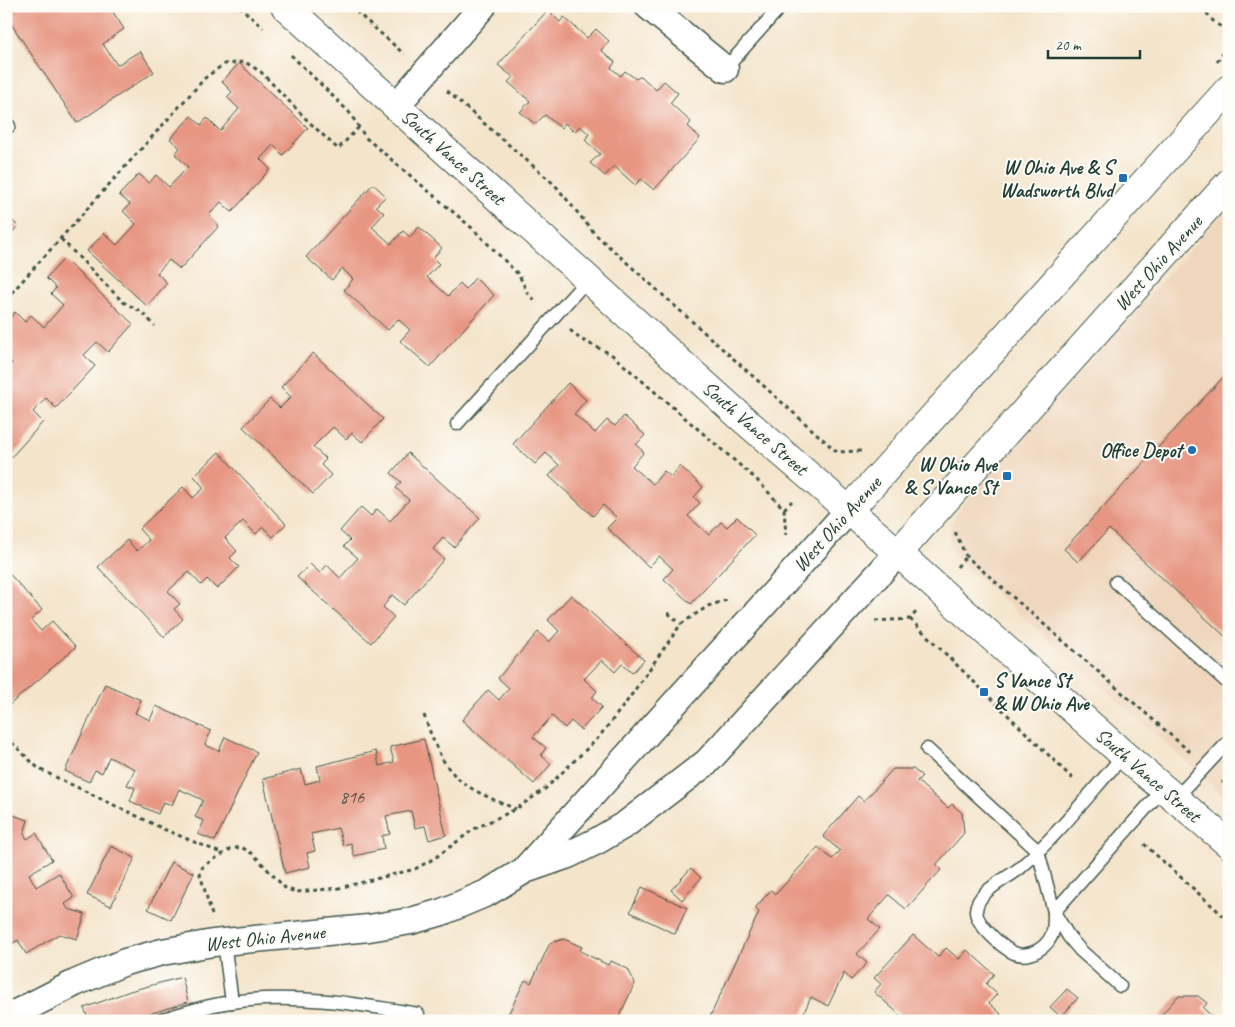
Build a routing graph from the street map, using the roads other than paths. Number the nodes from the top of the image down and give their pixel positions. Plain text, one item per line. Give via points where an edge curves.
1 (285, 6) edge
2 (483, 6) edge
3 (648, 6) edge
4 (781, 6) edge
5 (725, 69) joint
6 (1229, 89) edge
7 (396, 106) junction
8 (1229, 183) edge
9 (588, 279) junction
10 (457, 424) dead end
11 (849, 510) junction
12 (898, 553) junction
13 (1116, 582) dead end
14 (1229, 684) edge
15 (1229, 741) edge
16 (927, 749) dead end
17 (1124, 755) junction
18 (1169, 794) junction
19 (1229, 844) edge
20 (1038, 851) junction
21 (525, 870) junction
22 (1054, 912) junction
23 (219, 942) junction
24 (1120, 986) dead end
25 (232, 1002) junction
26 (418, 1014) dead end
27 (6, 1018) edge
28 (158, 1021) edge

1 - 7 street, South Vance Street
2 - 7 street
3 - 5 street
4 - 5 lane
6 - 11 street, West Ohio Avenue
7 - 9 street, South Vance Street
8 - 12 street, West Ohio Avenue
9 - 10 lane
9 - 11 street, South Vance Street
11 - 12 street, South Vance Street
11 - 21 street, West Ohio Avenue
12 - 17 street, South Vance Street
12 - 21 street, West Ohio Avenue via 723,746 689,778 597,841
13 - 14 lane
15 - 18 lane
16 - 20 lane
17 - 18 street, South Vance Street
17 - 20 lane
18 - 19 street, South Vance Street
18 - 22 lane
20 - 22 lane
20 - 22 lane via 983,896 977,904 977,919 1006,947 1022,955 1040,949 1048,941 1054,927
21 - 23 street, West Ohio Avenue via 467,903 411,921
22 - 24 lane via 1076,946
23 - 25 lane
23 - 27 street, West Ohio Avenue via 126,962 60,990
25 - 26 lane via 311,1000
25 - 28 lane

